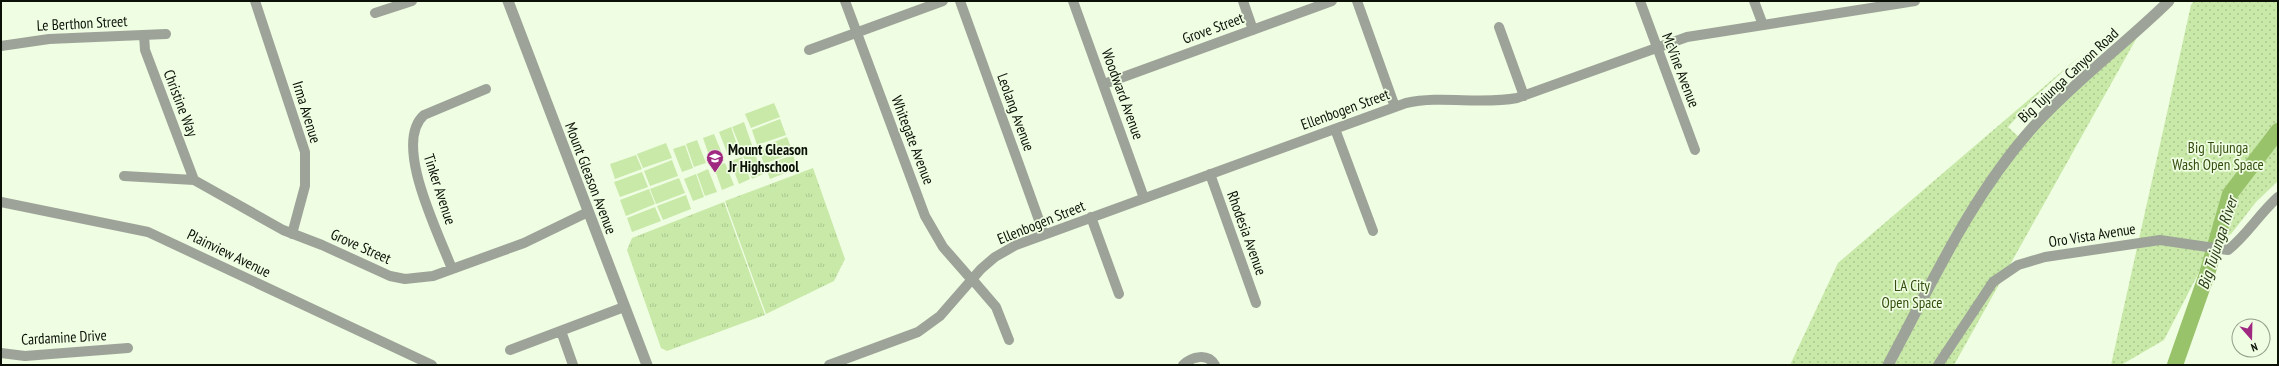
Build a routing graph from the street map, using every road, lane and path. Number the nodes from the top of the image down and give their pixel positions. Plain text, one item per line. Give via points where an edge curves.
1 (255, 1) edge
2 (412, 1) edge
3 (508, 1) edge
4 (845, 1) edge
5 (943, 1) edge
6 (960, 1) edge
7 (1073, 1) edge
8 (1243, 1) edge
9 (1332, 1) edge
10 (1357, 1) edge
11 (1640, 1) edge
12 (1754, 1) edge
13 (1916, 1) edge
14 (2169, 1) edge
15 (1868, 4) edge
16 (375, 14) dead end
17 (1763, 25) junction
18 (1499, 27) dead end
19 (1253, 30) junction
20 (857, 33) junction
21 (166, 34) dead end
22 (144, 35) junction
23 (1, 46) edge
24 (1657, 47) junction
25 (809, 50) dead end
26 (1104, 84) junction
27 (486, 89) dead end
28 (1524, 96) junction
29 (1395, 107) junction
30 (1335, 129) junction
31 (1695, 150) dead end
32 (1210, 174) junction
33 (124, 176) dead end
34 (194, 180) junction
35 (2278, 197) edge
36 (1144, 198) junction
37 (1, 202) edge
38 (588, 212) junction
39 (1091, 217) junction
40 (1373, 231) dead end
41 (292, 234) junction
42 (1044, 234) junction
43 (452, 269) junction
44 (972, 279) junction
45 (1119, 294) dead end
46 (1256, 303) dead end
47 (624, 307) junction
48 (561, 331) junction
49 (1009, 340) dead end
50 (128, 348) dead end
51 (510, 350) dead end
52 (1, 353) edge
53 (432, 365) edge
54 (573, 365) edge
55 (647, 365) edge
56 (829, 365) edge
57 (1183, 365) edge
58 (1215, 365) edge
59 (1888, 365) edge
60 (1938, 365) edge

1 - 41 street, Irma Avenue via 305,152 305,186
2 - 16 street
3 - 38 street, Mount Gleason Avenue
4 - 20 street, Whitegate Avenue
5 - 20 street
6 - 42 street, Leolang Avenue
7 - 26 street, Woodward Avenue
8 - 19 street
9 - 19 street, Grove Street
10 - 29 street
11 - 24 street, McVine Avenue
12 - 17 street
13 - 15 street, Ellenbogen Street
14 - 59 street, Big Tujunga Canyon Road via 2060,100 2010,155 1974,204
15 - 17 street, Ellenbogen Street
17 - 24 street, Ellenbogen Street via 1692,36
18 - 28 street
19 - 26 street, Grove Street
20 - 25 street
20 - 44 street, Whitegate Avenue via 925,216 943,247
21 - 22 street, Le Berthon Street
22 - 23 street, Le Berthon Street via 49,39
22 - 34 street, Christine Way via 145,50
24 - 28 street, Ellenbogen Street
24 - 31 street, McVine Avenue
26 - 36 street, Woodward Avenue
27 - 43 street, Tinker Avenue via 424,114 413,131 412,150 416,174
28 - 29 street, Ellenbogen Street via 1497,101 1429,100
29 - 30 street, Ellenbogen Street
30 - 32 street, Ellenbogen Street
30 - 40 street
32 - 36 street, Ellenbogen Street
32 - 46 street, Rhodesia Avenue
33 - 34 street, Grove Street
34 - 41 street, Grove Street
35 - 60 street, Oro Vista Avenue via 2251,224 2242,239 2228,250 2160,240 2045,257 2018,265 1993,282
36 - 39 street, Ellenbogen Street
37 - 53 street, Plainview Avenue via 148,232
38 - 43 street, Grove Street via 534,239
38 - 47 street, Mount Gleason Avenue
39 - 42 street, Ellenbogen Street
39 - 45 street
41 - 43 street, Grove Street via 402,279 424,278
42 - 44 street, Ellenbogen Street via 1005,251
44 - 49 street, Whitegate Avenue via 996,307
44 - 56 street, Ellenbogen Street via 940,316 918,332
47 - 48 street
47 - 55 street, Mount Gleason Avenue
48 - 51 street
48 - 54 street
50 - 52 street, Cardamine Drive via 25,356
57 - 58 street via 1196,357 1205,357 1211,359

